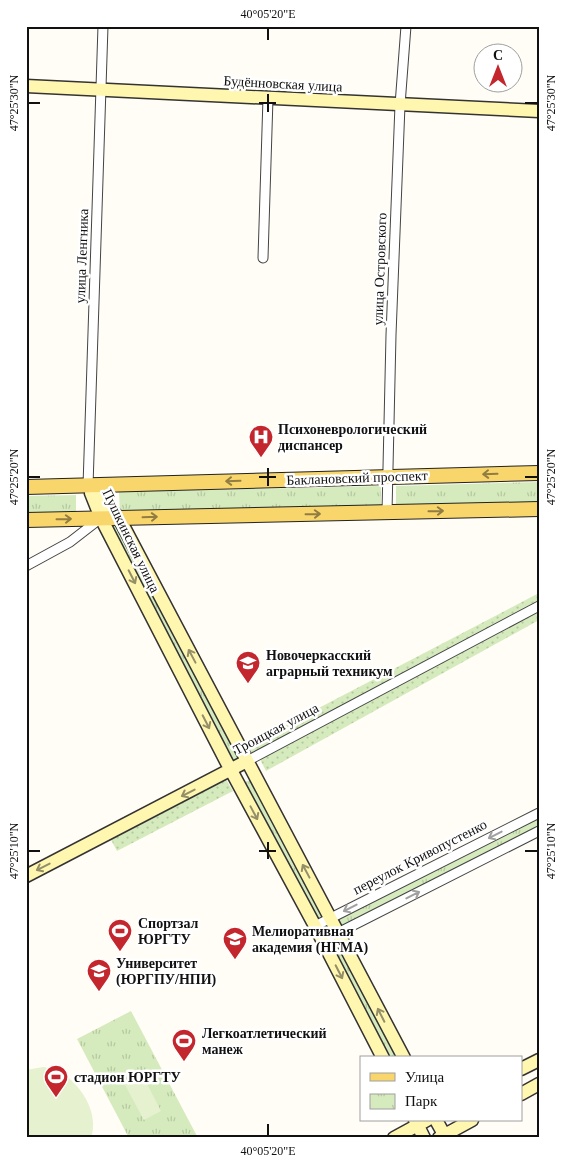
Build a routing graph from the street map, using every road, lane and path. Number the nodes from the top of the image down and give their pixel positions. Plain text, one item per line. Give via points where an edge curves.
1 (103, 26) edge
2 (406, 26) edge
3 (26, 86) edge
4 (101, 90) junction
5 (268, 98) junction
6 (400, 105) junction
7 (539, 111) edge
8 (262, 258) dead end
9 (539, 473) edge
10 (387, 477) junction
11 (88, 486) junction
12 (26, 488) edge
13 (539, 509) edge
14 (387, 512) junction
15 (101, 518) junction
16 (119, 518) junction
17 (26, 520) edge
18 (26, 566) edge
19 (539, 606) edge
20 (247, 761) junction
21 (231, 770) junction
22 (539, 813) edge
23 (539, 831) edge
24 (26, 876) edge
25 (331, 918) junction
26 (315, 926) junction
27 (338, 932) junction
28 (322, 941) junction
29 (382, 1056) edge
30 (403, 1056) edge
31 (539, 1060) edge
32 (522, 1068) edge
33 (539, 1084) edge
34 (522, 1093) edge
35 (420, 1122) edge
36 (437, 1122) edge
37 (469, 1122) edge
38 (443, 1137) edge
39 (394, 1138) edge
40 (424, 1138) edge

1 - 4 street, улица Ленгника
2 - 6 street, улица Островского
3 - 4 main road, Будённовская улица
4 - 5 main road, Будённовская улица
4 - 11 street, улица Ленгника
5 - 6 main road, Будённовская улица
5 - 8 street
6 - 7 main road, Будённовская улица
6 - 10 street, улица Островского
9 -> 10 main road, Баклановский проспект
10 -> 11 main road, Баклановский проспект
10 - 14 street, улица Островского
11 - 12 main road, Баклановский проспект
11 - 15 main road, Пушкинская улица
11 - 16 main road, Пушкинская улица
14 -> 13 main road
16 -> 14 main road
15 - 16 main road
17 -> 15 main road
15 - 18 street via 70,542
15 -> 21 main road, Пушкинская улица
20 -> 16 main road, Пушкинская улица
19 - 20 street, Троицкая улица
20 - 21 main road, Троицкая улица
25 -> 20 main road, Пушкинская улица
21 -> 24 main road, Троицкая улица
21 -> 26 main road, Пушкинская улица
22 -> 25 street, переулок Кривопустенко
27 -> 23 street
25 - 26 street, переулок Кривопустенко
25 - 27 main road, Пушкинская улица
26 - 28 main road, Пушкинская улица
27 - 28 street
30 -> 27 main road, Пушкинская улица
28 -> 29 main road, Пушкинская улица
31 - 32 main road
33 - 34 main road
35 - 39 main road
35 - 40 main road
36 - 38 main road
37 - 38 main road

